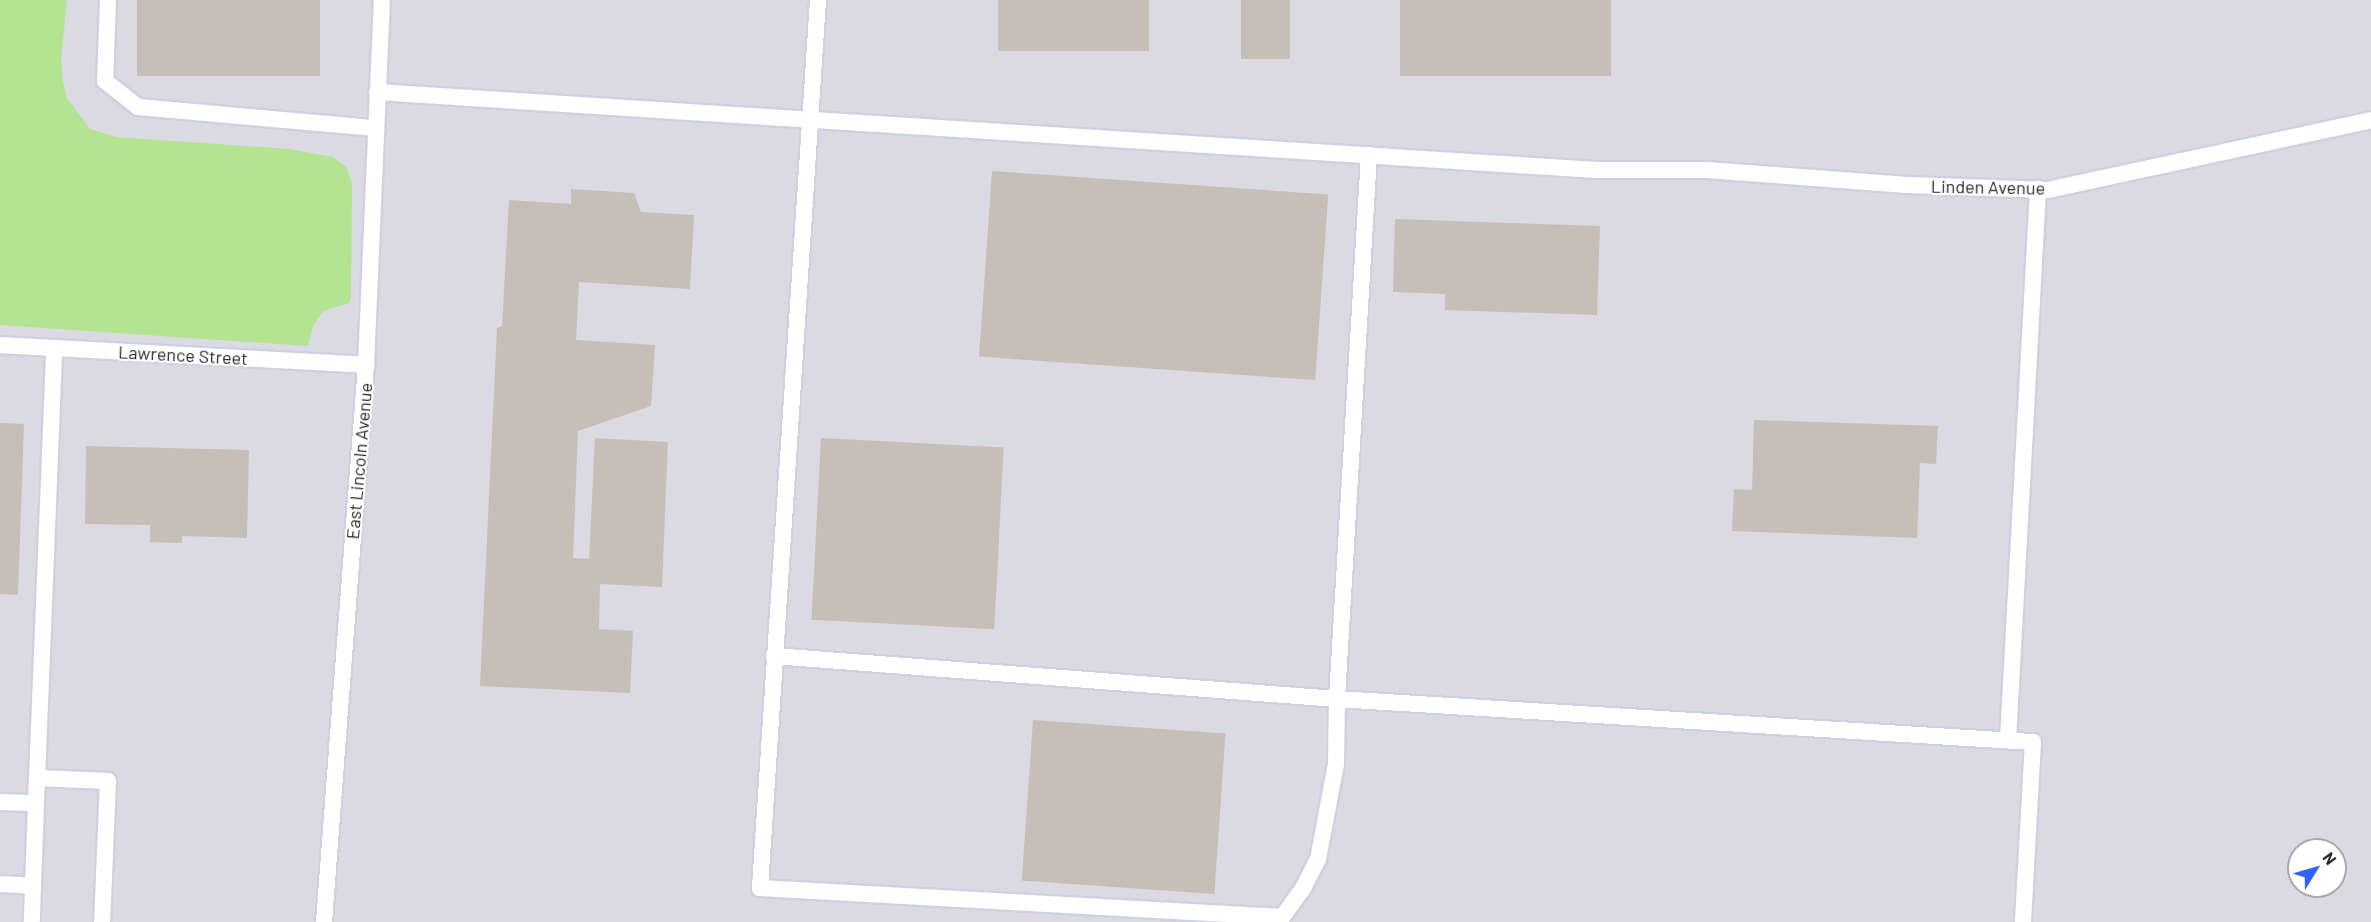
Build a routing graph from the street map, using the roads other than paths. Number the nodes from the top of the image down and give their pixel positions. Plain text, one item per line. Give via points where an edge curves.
1 (108, 0) edge
2 (382, 0) edge
3 (818, 0) edge
4 (377, 92) junction
5 (809, 118) junction
6 (2371, 120) edge
7 (375, 128) junction
8 (1369, 155) junction
9 (2038, 189) junction
10 (0, 345) edge
11 (54, 348) junction
12 (366, 364) junction
13 (774, 656) junction
14 (1337, 699) junction
15 (2008, 740) junction
16 (38, 778) junction
17 (0, 802) edge
18 (36, 803) junction
19 (0, 884) edge
20 (33, 886) junction
21 (1281, 920) edge
22 (32, 922) edge
23 (102, 922) edge
24 (324, 922) edge
25 (2023, 922) edge

1 - 7 lane via 105,81 138,107
2 - 4 lane, East Lincoln Avenue
3 - 5 lane
4 - 5 lane, Linden Avenue
4 - 7 lane, East Lincoln Avenue
5 - 8 lane, Linden Avenue
5 - 13 lane
6 - 9 lane, Linden Avenue via 2048,190
7 - 12 lane, East Lincoln Avenue
8 - 9 lane, Linden Avenue via 1597,170 1707,170 1907,185
8 - 14 lane
9 - 15 lane
10 - 11 lane, Lawrence Street
11 - 12 lane, Lawrence Street
11 - 16 lane
12 - 24 lane, East Lincoln Avenue
13 - 14 lane
13 - 21 lane via 760,888
14 - 15 lane
14 - 21 lane via 1336,764 1318,859 1304,888
15 - 25 lane via 2033,741
16 - 18 lane
16 - 23 lane via 108,781
17 - 18 lane
18 - 20 lane
19 - 20 lane
20 - 22 lane

